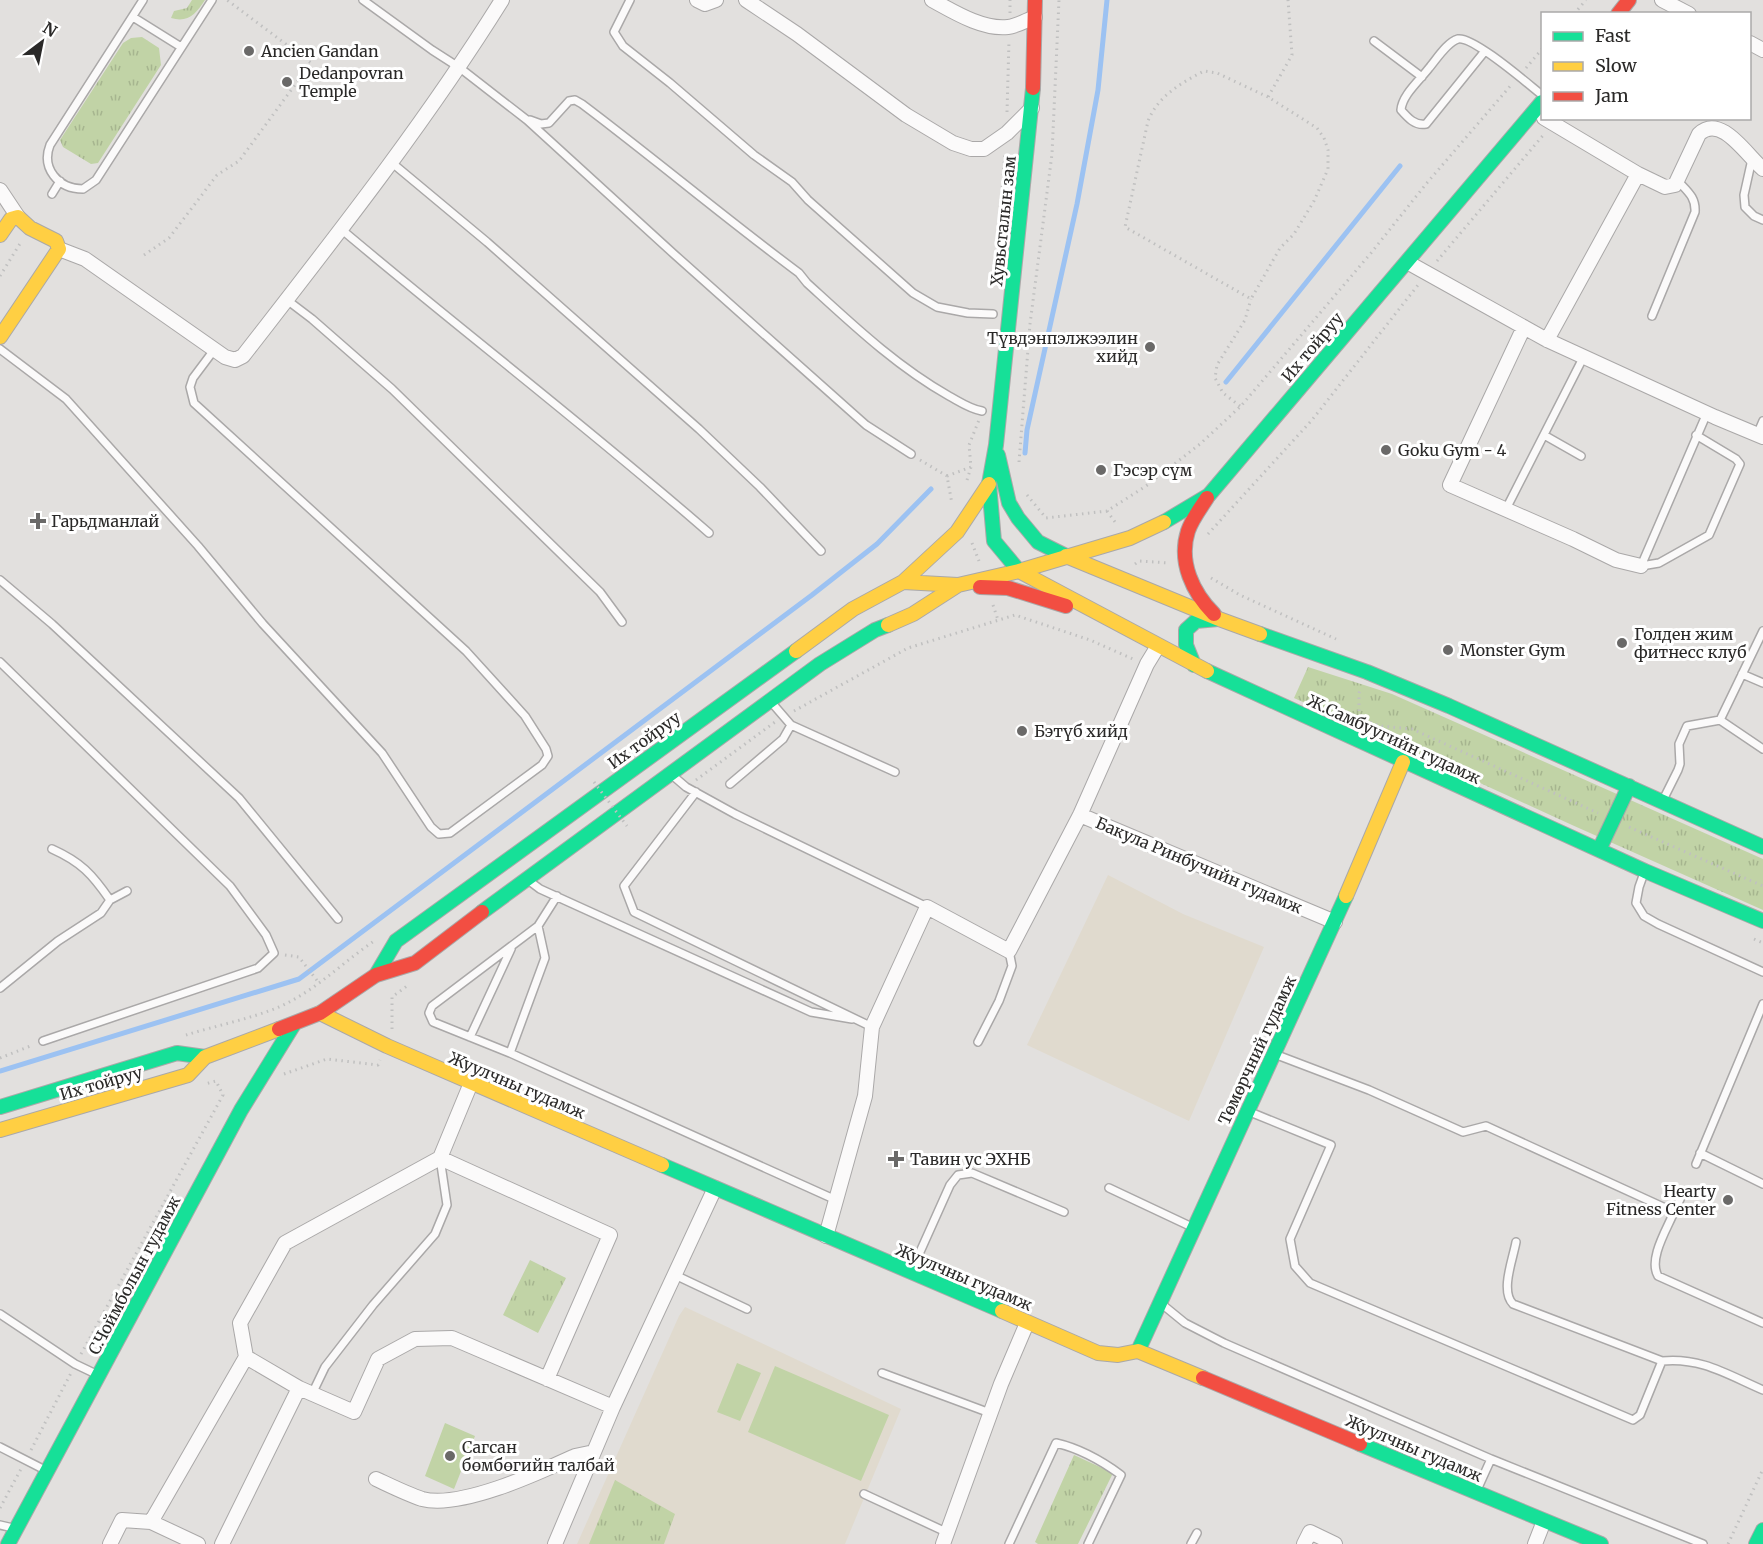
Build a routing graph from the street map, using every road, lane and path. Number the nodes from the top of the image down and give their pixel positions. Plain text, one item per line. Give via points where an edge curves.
1 (143, 0) edge
2 (212, 0) edge
3 (227, 0) edge
4 (363, 0) edge
5 (502, 0) edge
6 (630, 0) edge
7 (697, 0) edge
8 (716, 0) edge
9 (746, 0) edge
10 (932, 0) edge
11 (1010, 0) edge
12 (1035, 0) edge
13 (1059, 0) edge
14 (1288, 0) edge
15 (1586, 0) edge
16 (1629, 0) edge
17 (1662, 0) edge
18 (1576, 12) edge
19 (1620, 12) edge
20 (1685, 12) edge
21 (132, 17) junction
22 (1035, 17) junction
23 (1010, 27) junction
24 (1374, 41) dead end
25 (181, 47) junction
26 (1541, 50) edge
27 (1485, 51) junction
28 (460, 68) junction
29 (1422, 77) junction
30 (1518, 77) junction
31 (1541, 94) edge
32 (1268, 97) junction
33 (1032, 108) junction
34 (1541, 117) edge
35 (1541, 118) edge
36 (526, 120) junction
37 (1551, 120) edge
38 (1007, 133) junction
39 (1752, 159) junction
40 (391, 162) junction
41 (1763, 169) edge
42 (1638, 174) junction
43 (1678, 181) junction
44 (60, 182) junction
45 (0, 190) edge
46 (52, 194) dead end
47 (18, 217) junction
48 (1763, 220) edge
49 (33, 224) junction
50 (341, 230) junction
51 (999, 234) dead end
52 (0, 235) edge
53 (59, 249) junction
54 (144, 255) dead end
55 (1407, 261) junction
56 (1426, 274) junction
57 (0, 276) edge
58 (1251, 299) junction
59 (287, 300) junction
60 (993, 314) dead end
61 (1652, 316) dead end
62 (1524, 327) junction
63 (0, 337) edge
64 (1547, 340) junction
65 (0, 349) edge
66 (214, 350) junction
67 (1583, 358) junction
68 (1241, 406) junction
69 (982, 411) joint
70 (1707, 413) junction
71 (1763, 421) edge
72 (1544, 435) junction
73 (1696, 435) junction
74 (1760, 436) edge
75 (996, 445) junction
76 (911, 454) joint
77 (1581, 456) dead end
78 (971, 467) junction
79 (1018, 472) dead end
80 (947, 476) junction
81 (989, 484) junction
82 (966, 486) dead end
83 (1024, 491) dead end
84 (1209, 495) junction
85 (958, 503) dead end
86 (1506, 509) junction
87 (709, 533) dead end
88 (1205, 538) dead end
89 (821, 551) dead end
90 (1066, 556) junction
91 (1641, 566) junction
92 (1019, 571) junction
93 (1208, 576) dead end
94 (0, 580) edge
95 (903, 582) junction
96 (958, 585) junction
97 (1104, 616) junction
98 (1219, 619) junction
99 (622, 622) dead end
100 (1763, 631) edge
101 (1344, 643) dead end
102 (1158, 646) junction
103 (0, 662) edge
104 (1147, 664) junction
105 (1194, 665) junction
106 (1367, 672) junction
107 (1742, 674) junction
108 (1763, 683) edge
109 (770, 701) junction
110 (782, 717) junction
111 (1720, 720) junction
112 (791, 725) junction
113 (1763, 749) edge
114 (1403, 762) junction
115 (895, 772) dead end
116 (670, 774) junction
117 (594, 782) dead end
118 (602, 784) dead end
119 (730, 784) dead end
120 (1629, 786) junction
121 (686, 787) junction
122 (593, 790) dead end
123 (696, 792) junction
124 (1663, 801) junction
125 (1080, 815) junction
126 (633, 820) dead end
127 (1613, 820) junction
128 (1763, 847) edge
129 (52, 849) dead end
130 (1599, 850) junction
131 (1645, 871) junction
132 (526, 878) junction
133 (1763, 886) edge
134 (127, 891) dead end
135 (557, 896) junction
136 (110, 900) junction
137 (927, 907) junction
138 (338, 919) dead end
139 (1763, 921) edge
140 (1335, 922) junction
141 (538, 926) junction
142 (378, 938) dead end
143 (512, 946) junction
144 (1009, 951) junction
145 (299, 957) dead end
146 (1763, 972) edge
147 (376, 975) junction
148 (320, 983) junction
149 (411, 983) dead end
150 (0, 988) edge
151 (1763, 1004) edge
152 (320, 1012) junction
153 (294, 1024) junction
154 (867, 1024) junction
155 (182, 1036) dead end
156 (470, 1037) junction
157 (43, 1041) joint
158 (978, 1042) dead end
159 (387, 1046) junction
160 (510, 1053) junction
161 (1274, 1053) junction
162 (0, 1058) edge
163 (205, 1058) junction
164 (276, 1077) dead end
165 (471, 1083) junction
166 (223, 1095) dead end
167 (0, 1107) edge
168 (1247, 1111) junction
169 (0, 1130) edge
170 (1700, 1153) junction
171 (440, 1158) junction
172 (1696, 1164) dead end
173 (1763, 1184) edge
174 (715, 1188) junction
175 (1109, 1188) dead end
176 (1682, 1194) dead end
177 (836, 1200) junction
178 (1064, 1212) dead end
179 (1674, 1212) junction
180 (1194, 1228) junction
181 (826, 1236) junction
182 (1516, 1242) dead end
183 (911, 1273) junction
184 (675, 1275) junction
185 (1159, 1302) junction
186 (747, 1308) dead end
187 (0, 1314) edge
188 (1027, 1323) junction
189 (1763, 1323) edge
190 (1138, 1351) junction
191 (246, 1357) junction
192 (1662, 1361) junction
193 (75, 1364) junction
194 (882, 1373) dead end
195 (99, 1375) junction
196 (548, 1379) junction
197 (305, 1390) junction
198 (1763, 1390) edge
199 (613, 1407) junction
200 (990, 1413) junction
201 (0, 1447) edge
202 (594, 1452) junction
203 (1491, 1459) junction
204 (26, 1460) junction
205 (1763, 1468) edge
206 (47, 1471) junction
207 (376, 1479) dead end
208 (1476, 1492) junction
209 (864, 1494) dead end
210 (0, 1508) edge
211 (1544, 1521) junction
212 (151, 1522) junction
213 (0, 1525) edge
214 (16, 1529) junction
215 (1763, 1530) edge
216 (1197, 1533) dead end
217 (944, 1538) edge
218 (229, 1543) edge
219 (8, 1544) edge
220 (110, 1544) edge
221 (198, 1544) edge
222 (555, 1544) edge
223 (1009, 1544) edge
224 (1088, 1544) edge
225 (1191, 1544) edge
226 (1304, 1544) edge
227 (1335, 1544) edge
228 (1535, 1544) edge
229 (1601, 1544) edge
230 (1703, 1544) edge
231 (1728, 1544) edge
232 (1756, 1544) edge

1 - 21 lane
2 - 25 lane
3 - 54 path via 311,63 239,161 217,175 170,238
4 - 28 lane
5 - 28 street
6 - 60 lane via 614,32 623,46 792,182 913,293 937,307
7 - 8 street via 705,4
9 - 38 street via 906,115 953,143 984,149
10 - 23 street via 976,21
11 - 23 path
12 - 22 main road, Хувьсгалын зам
13 - 79 path via 1052,154 1030,324
14 - 32 path via 1292,55
15 - 18 path
16 - 19 main road
17 - 20 street
21 - 25 lane
21 - 44 lane via 50,145 49,169
22 - 23 street
22 - 33 main road, Хувьсгалын зам
23 - 38 path
24 - 29 lane
25 - 44 lane via 93,183 79,189
26 - 30 path
27 - 29 lane via 1466,39 1458,39
27 - 29 lane via 1425,124 1420,125 1401,110
27 - 30 lane
28 - 36 lane
28 - 40 street
30 - 31 lane
30 - 68 path
32 - 58 path via 1317,128 1328,150 1328,169 1314,201
32 - 58 path via 1232,79 1204,71 1165,96 1148,121 1125,227
33 - 38 street
33 - 75 main road, Хувьсгалын зам
34 - 55 main road, Их тойруу
35 - 56 path
36 - 69 lane via 549,123 569,101 582,104 799,273 878,348 933,388 972,410
36 - 76 lane via 866,425
37 - 42 street
38 - 51 path
39 - 41 street
39 - 43 street via 1729,135 1712,127 1704,129
39 - 48 lane via 1745,207
40 - 50 street
40 - 89 lane via 699,429
42 - 43 street via 1665,187
42 - 64 street
43 - 61 lane via 1696,202 1695,212
44 - 46 lane
45 - 47 street
47 - 49 main road
47 - 52 main road via 11,219
49 - 53 main road via 56,241
49 - 57 path
50 - 59 street
50 - 87 lane
53 - 63 main road
53 - 66 street via 85,259
55 - 56 street
55 - 84 main road, Их тойруу
56 - 62 street
56 - 88 path via 1312,420
58 - 68 path via 1245,320 1217,365 1215,378 1223,393
59 - 66 street via 243,356 235,360
59 - 99 lane via 392,389 600,592
62 - 64 street
62 - 86 street via 1450,485
64 - 67 street
65 - 66 lane via 66,399 262,624 382,753 431,827 439,834 450,832 542,765 548,756 546,749 525,716 466,651 194,403 190,387 193,378
67 - 70 street
67 - 72 lane
68 - 83 path via 1200,444 1107,511 1046,518
69 - 78 path via 969,446
70 - 73 lane
70 - 74 street
71 - 74 lane
72 - 77 lane
72 - 86 lane
73 - 91 lane
73 - 91 lane via 1740,464 1708,535 1659,563
75 - 81 main road
75 - 90 main road via 1009,503 1018,518 1038,542
76 - 80 path
78 - 80 path
78 - 82 path
80 - 85 path via 953,510
81 - 92 main road via 994,541
81 - 95 main road via 957,532
84 - 90 main road, Их тойруу via 1130,538
84 - 98 main road via 1187,533 1186,563 1194,590
86 - 91 street via 1617,560
90 - 92 main road, Их тойруу
90 - 98 main road
92 - 96 main road, Их тойруу
92 - 97 main road, Ж.Самбуугийн гудамж
93 - 101 path
94 - 138 lane via 239,798
95 - 96 main road, Их тойруу
95 - 147 main road, Их тойруу via 853,609 804,643 396,941
96 - 97 main road via 1008,588
96 - 109 main road, Их тойруу via 913,615 875,630
97 - 102 main road, Ж.Самбуугийн гудамж
98 - 105 main road via 1199,619 1187,629 1185,645
98 - 106 main road
100 - 107 lane
102 - 104 street
102 - 105 main road, Ж.Самбуугийн гудамж
103 - 157 lane via 230,886 266,934 274,953 258,968
104 - 110 path via 1015,615 908,648
104 - 125 street
105 - 114 main road, Ж.Самбуугийн гудамж
106 - 120 main road
106 - 127 path via 1359,693 1359,718 1380,726 1412,729
107 - 108 lane
107 - 111 lane
109 - 110 lane
109 - 116 main road, Их тойруу
110 - 112 lane
110 - 121 path
111 - 113 lane
111 - 124 lane via 1687,726 1679,744 1680,764
112 - 115 lane
112 - 119 lane via 783,739
114 - 130 main road, Ж.Самбуугийн гудамж
114 - 140 main road, Төмөрчний гудамж
116 - 121 lane
116 - 132 main road, Их тойруу
117 - 126 path, bridge via 625,826
118 - 122 path
120 - 124 main road
120 - 127 main road
121 - 123 lane
123 - 137 lane
123 - 154 lane via 624,886 634,912
124 - 128 main road
125 - 140 street, Бакула Ринбучийн гудамж
125 - 144 street, Бакула Ринбучийн гудамж
127 - 130 main road
127 - 133 path
129 - 136 lane via 83,866
130 - 131 main road, Ж.Самбуугийн гудамж
131 - 139 main road, Ж.Самбуугийн гудамж
131 - 146 lane via 1636,903 1644,916
132 - 135 lane
132 - 147 main road, Их тойруу via 415,963
134 - 136 lane
135 - 141 lane
135 - 154 lane via 811,1012
136 - 150 lane via 101,913 58,941
137 - 144 street
137 - 154 street
140 - 161 main road, Төмөрчний гудамж
141 - 143 lane
141 - 160 lane via 546,958
142 - 148 path
143 - 156 lane
143 - 156 lane via 432,1006 429,1013 433,1022
144 - 158 lane via 1012,966
145 - 148 path
147 - 152 main road, Их тойруу
148 - 155 path via 279,1007
149 - 159 path via 392,996
151 - 170 lane
152 - 153 main road, Их тойруу
152 - 159 main road, Жуулчны гудамж
153 - 163 main road, Их тойруу
153 - 195 main road, С.Чоймболын гудамж via 241,1110
154 - 177 street via 865,1096
156 - 160 lane
157 - 162 path
159 - 164 path via 378,1065 327,1059
159 - 165 main road, Жуулчны гудамж
160 - 177 lane
161 - 168 main road, Төмөрчний гудамж
161 - 179 lane via 1463,1132 1486,1126
163 - 167 main road, Их тойруу via 177,1053
163 - 169 main road, Их тойруу via 188,1075
165 - 171 street
165 - 174 main road, Жуулчны гудамж
166 - 193 path
168 - 180 main road, Төмөрчний гудамж
168 - 192 lane via 1331,1145 1290,1239 1295,1266 1310,1283 1633,1420 1640,1415
170 - 172 lane
170 - 173 lane
171 - 191 street via 285,1244 240,1323
171 - 196 street via 610,1235
171 - 197 lane via 447,1205 435,1234
174 - 181 main road, Жуулчны гудамж
174 - 184 street
175 - 180 lane
176 - 179 lane
177 - 181 street
178 - 183 lane via 972,1173 958,1174
179 - 189 lane via 1655,1259 1654,1269 1659,1276
180 - 185 main road, Төмөрчний гудамж
181 - 183 main road, Жуулчны гудамж
182 - 192 lane via 1506,1291 1513,1304
183 - 188 main road, Жуулчны гудамж
184 - 186 lane
184 - 199 street
185 - 190 main road, Төмөрчний гудамж
185 - 203 lane via 1185,1323 1224,1343
187 - 193 lane
188 - 190 main road, Жуулчны гудамж via 1098,1353 1118,1356
188 - 200 street
190 - 208 main road, Жуулчны гудамж
191 - 197 street
191 - 212 street
192 - 198 lane via 1703,1363
193 - 195 lane
193 - 204 path
194 - 200 lane
195 - 206 main road, С.Чоймболын гудамж
196 - 197 street via 452,1338 415,1339 378,1359 354,1412
196 - 199 street
197 - 218 street
199 - 202 street
200 - 217 street
201 - 204 lane
202 - 207 street via 448,1502 423,1499
202 - 222 street
203 - 208 lane
203 - 230 lane
204 - 206 lane
204 - 210 path
205 - 231 path
206 - 214 main road, С.Чоймболын гудамж
208 - 211 main road, Жуулчны гудамж
209 - 217 lane
211 - 228 street
211 - 229 main road, Жуулчны гудамж
212 - 220 street via 122,1520
212 - 221 street
213 - 214 lane
214 - 219 main road, С.Чоймболын гудамж
215 - 232 main road
216 - 225 lane
223 - 224 lane via 1056,1443 1121,1474
226 - 227 street via 1310,1532

